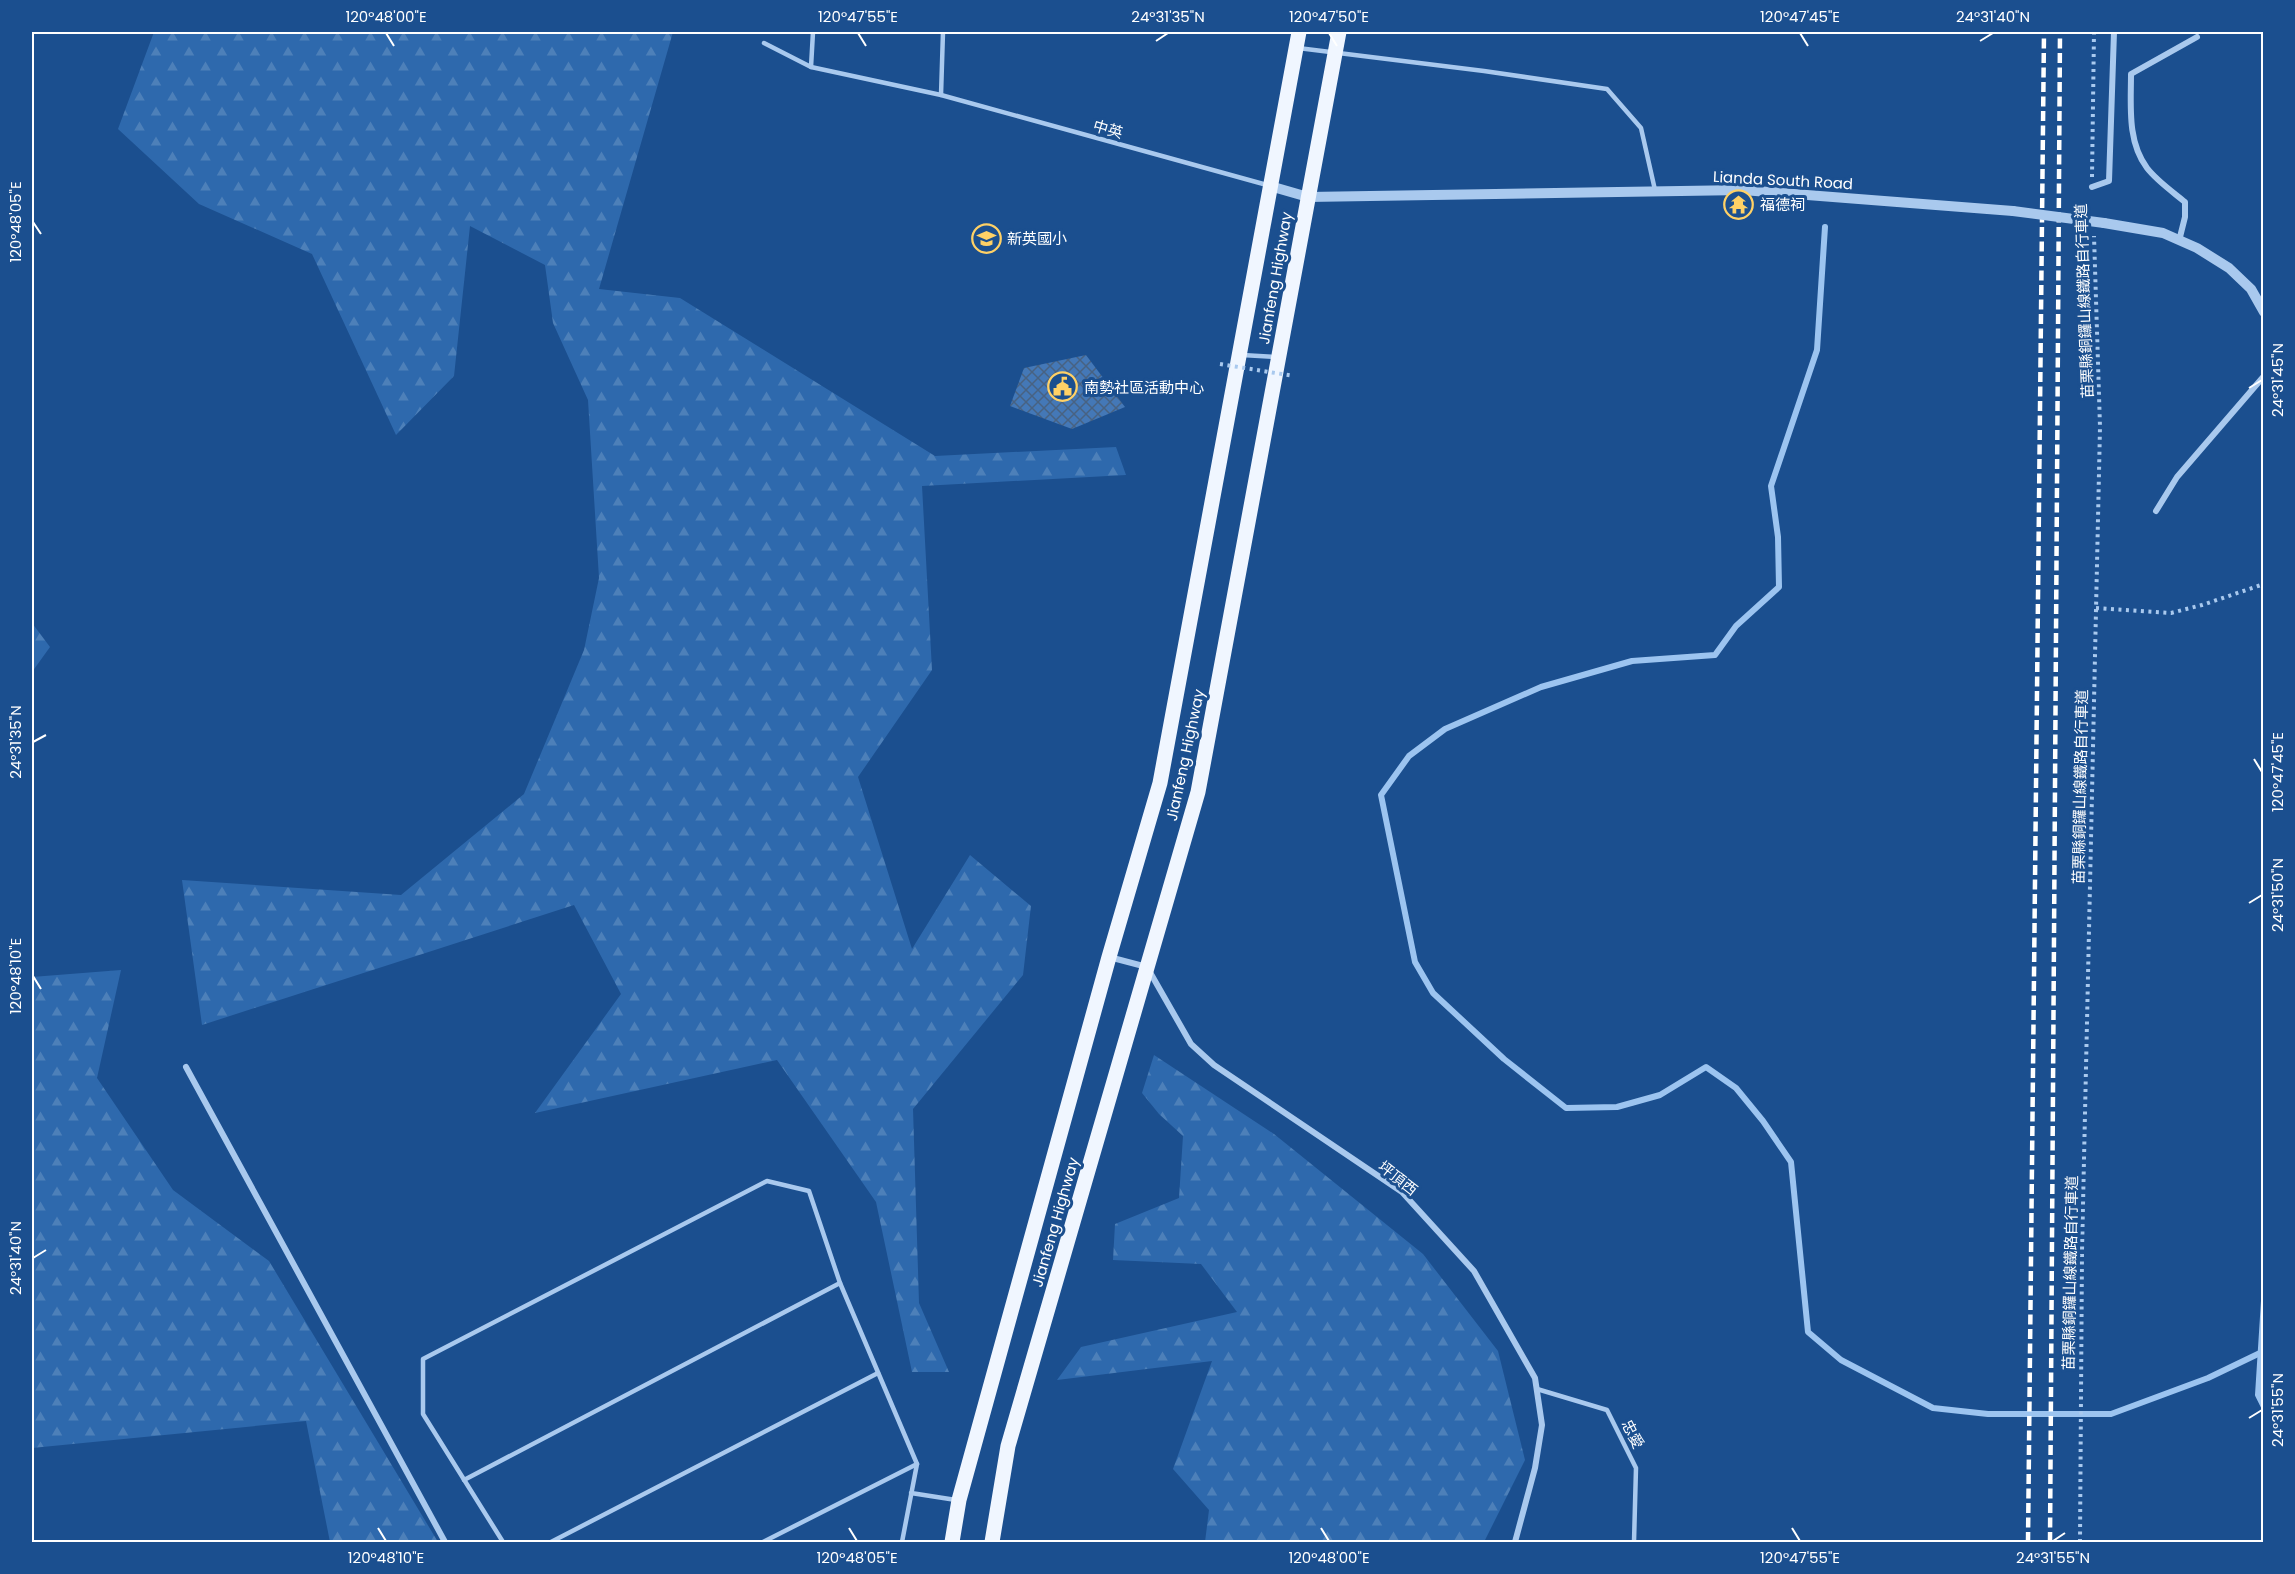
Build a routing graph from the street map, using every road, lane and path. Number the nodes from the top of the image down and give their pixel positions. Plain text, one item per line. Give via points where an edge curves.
1 (813, 32) edge
2 (943, 32) edge
3 (1299, 32) edge
4 (1339, 32) edge
5 (2094, 32) edge
6 (2114, 32) edge
7 (2197, 37) dead end
8 (764, 43) dead end
9 (1296, 48) junction
10 (1335, 51) junction
11 (811, 67) junction
12 (940, 94) junction
13 (1270, 186) junction
14 (2092, 187) joint
15 (1656, 192) junction
16 (1308, 197) junction
17 (2094, 232) dead end
18 (2179, 241) junction
19 (2264, 312) edge
20 (1239, 354) junction
21 (1278, 357) junction
22 (1220, 364) dead end
23 (1294, 376) dead end
24 (2264, 376) edge
25 (2156, 511) dead end
26 (2264, 584) edge
27 (2096, 608) junction
28 (1109, 957) junction
29 (1148, 967) junction
30 (186, 1067) dead end
31 (840, 1283) junction
32 (878, 1373) junction
33 (1537, 1389) junction
34 (917, 1464) junction
35 (464, 1480) junction
36 (911, 1493) junction
37 (959, 1500) junction
38 (445, 1542) edge
39 (503, 1542) edge
40 (551, 1542) edge
41 (763, 1542) edge
42 (902, 1542) edge
43 (952, 1542) edge
44 (992, 1542) edge
45 (1515, 1542) edge
46 (1634, 1542) edge
47 (2080, 1542) edge

1 - 11 lane
2 - 12 lane
3 - 9 main road, Jianfeng Highway
4 - 10 main road, Jianfeng Highway
5 - 14 path, 苗栗縣銅鑼山線鐵路自行車道
6 - 14 street via 2109,181
7 - 18 street via 2131,74 2131,123 2137,150 2148,169 2186,202
8 - 11 lane, 中英
9 - 10 lane
9 - 13 main road, Jianfeng Highway
10 - 15 lane via 1607,89 1641,128
10 - 16 main road, Jianfeng Highway
11 - 12 lane, 中英
12 - 13 lane, 中英
13 - 16 street, Lianda South Road
13 - 20 main road, Jianfeng Highway
15 - 16 street, Lianda South Road
15 - 18 street, Lianda South Road, bridge via 1743,190 2013,211 2163,233
16 - 21 main road, Jianfeng Highway
17 - 27 path, 苗栗縣銅鑼山線鐵路自行車道 via 2100,427
18 - 19 street, Lianda South Road via 2229,268 2250,289
20 - 21 lane
20 - 28 main road, Jianfeng Highway via 1160,783
21 - 29 main road, Jianfeng Highway via 1198,792
22 - 23 path, bridge
24 - 25 street via 2177,477
26 - 27 path via 2170,613
27 - 47 path, 苗栗縣銅鑼山線鐵路自行車道
28 - 29 street
28 - 37 main road, Jianfeng Highway
29 - 33 street, 坪頂西 via 1191,1044 1214,1065 1402,1192 1474,1271 1535,1378
29 - 44 main road, Jianfeng Highway via 1008,1446
30 - 38 street
31 - 32 lane
31 - 35 lane
31 - 35 lane via 808,1191 767,1181 433,1353 423,1359 423,1414
32 - 34 lane
32 - 40 lane
33 - 45 street, 坪頂西 via 1542,1425
33 - 46 lane, 忠愛 via 1607,1410 1636,1468
34 - 36 lane
34 - 41 lane
35 - 39 lane
36 - 37 lane
36 - 42 lane
37 - 43 main road, Jianfeng Highway

